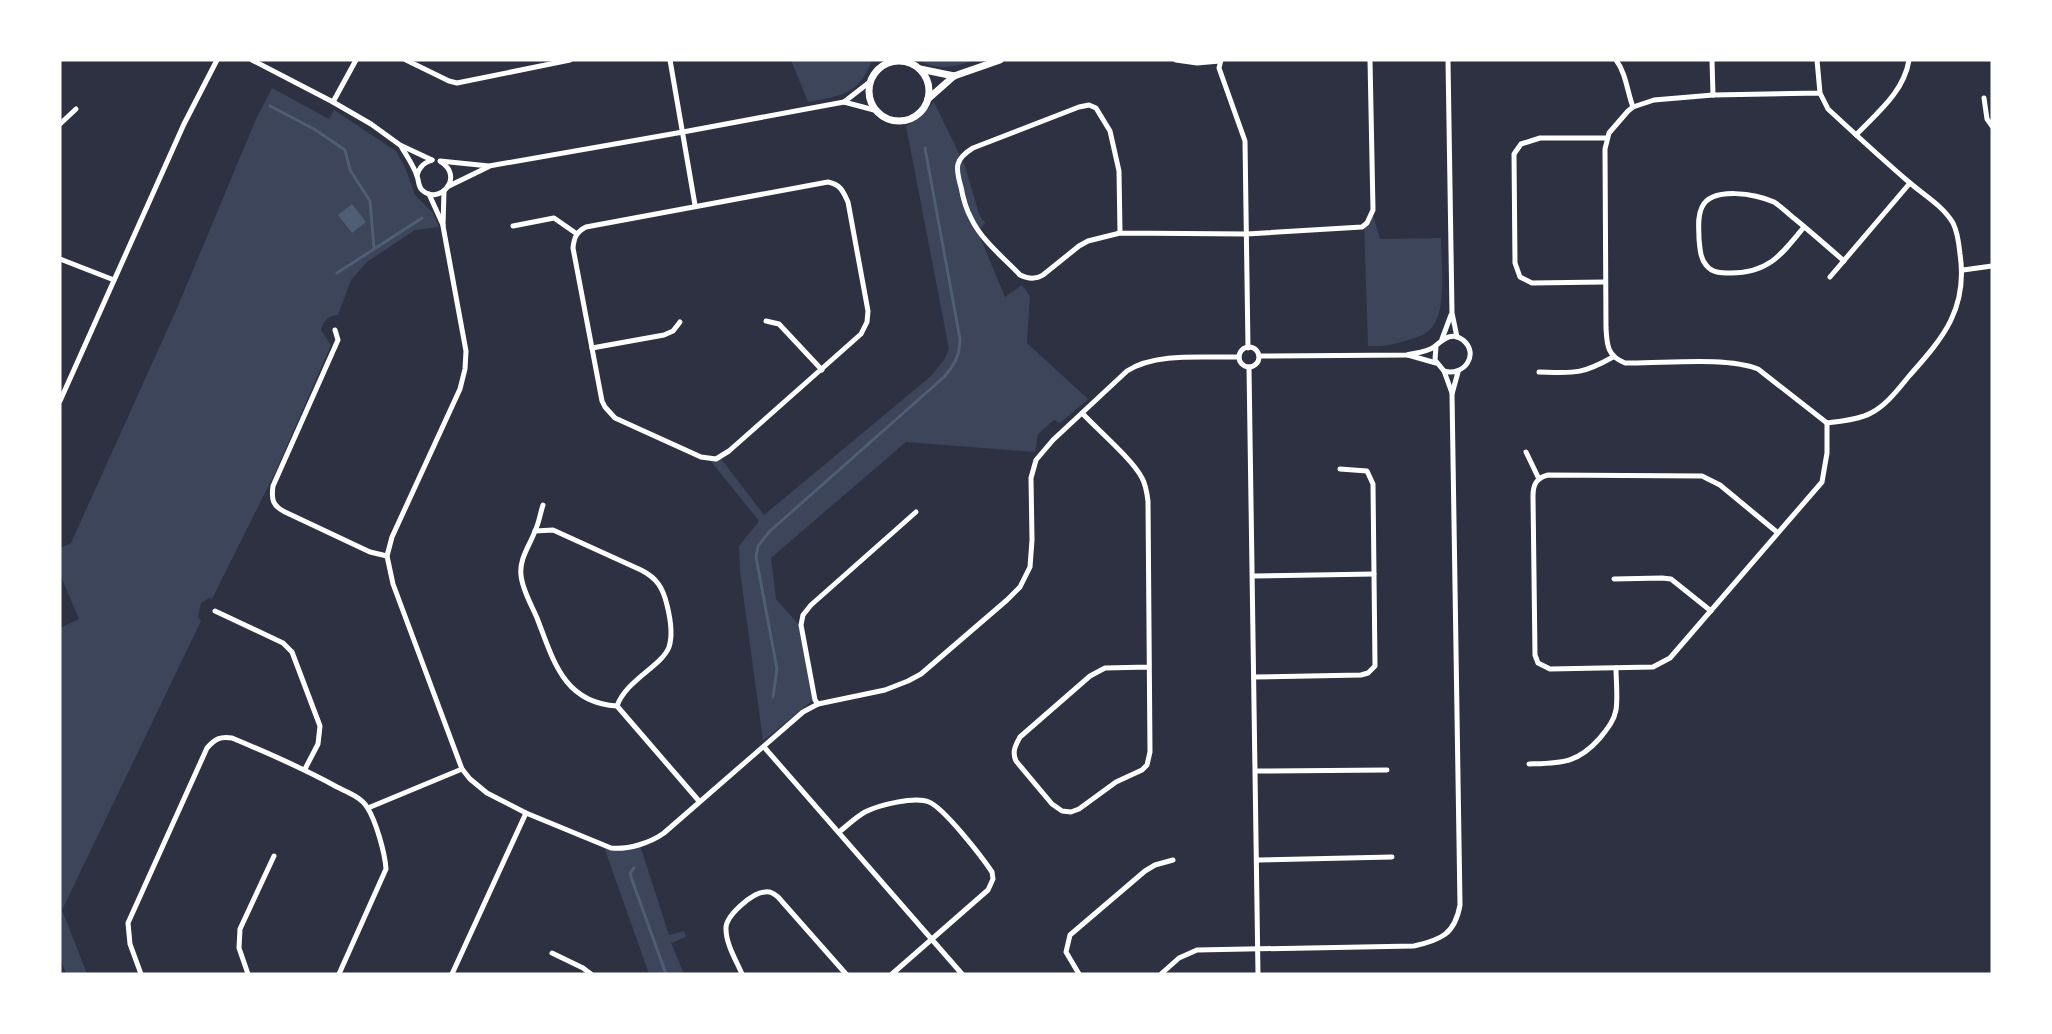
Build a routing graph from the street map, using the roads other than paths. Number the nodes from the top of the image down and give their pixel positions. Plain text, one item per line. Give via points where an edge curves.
1 (217, 60) edge
2 (252, 60) edge
3 (356, 60) edge
4 (406, 60) edge
5 (570, 60) edge
6 (670, 60) edge
7 (881, 60) edge
8 (1000, 60) edge
9 (1176, 60) edge
10 (1370, 60) edge
11 (1448, 60) edge
12 (1616, 60) edge
13 (1712, 60) edge
14 (1817, 60) edge
15 (1909, 60) edge
16 (906, 61) edge
17 (1221, 61) edge
18 (880, 69) junction
19 (920, 69) junction
20 (954, 76) junction
21 (871, 81) junction
22 (1820, 93) junction
23 (1713, 95) junction
24 (1984, 98) dead end
25 (928, 99) junction
26 (333, 102) junction
27 (844, 102) junction
28 (1633, 107) junction
29 (76, 109) dead end
30 (878, 111) junction
31 (60, 124) edge
32 (1992, 126) edge
33 (683, 132) junction
34 (1856, 135) junction
35 (1607, 138) junction
36 (400, 145) junction
37 (432, 160) junction
38 (440, 161) junction
39 (489, 166) junction
40 (417, 175) junction
41 (1910, 183) junction
42 (449, 186) junction
43 (444, 191) junction
44 (429, 194) junction
45 (695, 206) junction
46 (443, 226) junction
47 (513, 226) dead end
48 (1804, 227) junction
49 (1120, 233) junction
50 (577, 234) junction
51 (1247, 234) junction
52 (60, 259) edge
53 (1844, 261) junction
54 (1992, 266) edge
55 (1963, 270) junction
56 (1830, 277) dead end
57 (114, 280) junction
58 (1604, 282) junction
59 (1452, 313) junction
60 (766, 321) dead end
61 (680, 322) dead end
62 (335, 330) dead end
63 (1457, 337) junction
64 (1442, 339) junction
65 (1436, 346) junction
66 (592, 348) junction
67 (1248, 348) junction
68 (1407, 355) junction
69 (1259, 356) junction
70 (1239, 357) junction
71 (1613, 357) junction
72 (1436, 363) junction
73 (1249, 367) junction
74 (822, 370) junction
75 (1444, 371) junction
76 (1458, 372) junction
77 (1539, 372) dead end
78 (1452, 394) junction
79 (60, 401) edge
80 (1083, 414) junction
81 (1827, 423) junction
82 (1527, 452) dead end
83 (1340, 469) dead end
84 (1539, 479) junction
85 (543, 505) dead end
86 (916, 512) dead end
87 (535, 531) junction
88 (1778, 533) junction
89 (387, 556) junction
90 (1374, 574) junction
91 (1252, 576) junction
92 (1614, 579) dead end
93 (215, 611) dead end
94 (1711, 611) junction
95 (1149, 667) junction
96 (1616, 668) junction
97 (1254, 677) junction
98 (818, 704) junction
99 (616, 706) junction
100 (764, 747) junction
101 (1529, 764) dead end
102 (305, 769) junction
103 (462, 769) junction
104 (1387, 770) dead end
105 (1256, 771) junction
106 (699, 801) junction
107 (368, 808) junction
108 (526, 813) junction
109 (839, 832) junction
110 (274, 856) dead end
111 (1392, 857) dead end
112 (1173, 860) dead end
113 (1257, 860) junction
114 (931, 939) junction
115 (1258, 949) junction
116 (552, 953) dead end
117 (141, 974) edge
118 (248, 974) edge
119 (339, 974) edge
120 (452, 974) edge
121 (591, 974) edge
122 (742, 974) edge
123 (846, 974) edge
124 (892, 974) edge
125 (962, 974) edge
126 (1079, 974) edge
127 (1161, 974) edge
128 (1258, 974) edge

1 - 57 street via 184,123
2 - 26 street
3 - 26 street
4 - 5 street via 457,82
6 - 33 street
7 - 18 street
8 - 20 street
9 - 17 street
10 - 51 street via 1372,210 1367,223 1353,229
11 - 59 street
12 - 28 street via 1623,70
13 - 23 street
14 - 22 street
15 - 34 street via 1904,80
16 - 18 street
16 - 19 street
17 - 51 street via 1219,68 1245,141
18 - 21 street
19 - 20 street
19 - 25 street via 927,82
20 - 25 street
21 - 27 street
21 - 30 street via 870,96
22 - 23 street
22 - 34 street via 1828,109
23 - 28 street via 1666,98
24 - 32 street
25 - 30 street via 921,111 904,121 887,118
26 - 36 street
27 - 30 street
27 - 33 street
28 - 35 street
29 - 31 street
33 - 39 street
33 - 45 street
34 - 41 street
35 - 58 street
35 - 58 street via 1540,138 1521,144 1514,154 1515,263 1520,277 1532,283
36 - 37 street
36 - 40 street
37 - 38 street
37 - 40 street via 419,168
38 - 39 street
38 - 42 street via 450,172
39 - 42 street
40 - 44 street via 422,190
41 - 53 street
41 - 55 street via 1953,223
42 - 43 street
43 - 44 street
43 - 46 street
44 - 46 street
45 - 50 street via 586,227
45 - 74 street via 828,182 843,190 867,322 861,334
46 - 89 street via 466,351 465,369 460,389 392,537
47 - 50 street via 554,218
48 - 48 street via 1763,198 1718,195 1702,205 1701,255 1710,270 1720,273 1757,270 1773,262
48 - 53 street
49 - 49 street via 1088,241 1038,278 1026,278 970,218 958,179 962,155 1079,107 1096,108 1110,131 1117,158
49 - 51 street
50 - 66 street via 573,248
51 - 67 street
52 - 57 street
53 - 56 street
54 - 55 street
55 - 81 street via 1959,303 1949,327 1891,397 1872,412
57 - 79 street
58 - 71 street via 1607,344
59 - 63 street
59 - 64 street
60 - 74 street via 779,324
61 - 66 street via 664,335
62 - 89 street via 338,340 273,486 273,501 285,512 370,552
63 - 64 street
63 - 76 street via 1467,344 1470,356
64 - 65 street
65 - 68 street
65 - 72 street
66 - 74 street via 602,401 612,416 708,459 729,452
67 - 69 street
67 - 70 street
68 - 69 street
68 - 72 street
69 - 73 street via 1255,365
70 - 73 street
70 - 80 street via 1142,362 1121,376
71 - 77 street via 1577,373
71 - 81 street via 1624,363 1748,365
72 - 75 street
73 - 91 street
75 - 76 street
75 - 78 street
76 - 78 street
78 - 115 street via 1460,905 1454,926 1444,936 1414,946
80 - 95 street via 1132,465 1146,487
80 - 98 street via 1040,454 1033,468 1032,553 1020,587 921,674 885,690
81 - 88 street via 1822,482
82 - 84 street
83 - 90 street via 1365,470 1371,475
84 - 88 street via 1548,475 1702,476 1720,485
84 - 96 street via 1533,488 1538,663 1550,669
85 - 87 street
86 - 98 street via 803,615 801,625
87 - 99 street via 524,555 521,574 559,672 585,697
87 - 99 street via 553,530 641,570 652,576 663,591 669,647 626,689
88 - 94 street
89 - 103 street via 393,584
90 - 91 street
90 - 97 street via 1373,670 1361,675
91 - 97 street
92 - 94 street via 1671,579
93 - 102 street via 283,643 291,652 320,726 318,744
94 - 96 street via 1664,662 1653,668
95 - 95 street via 1147,765 1079,809 1062,811 1016,761 1014,746 1099,670
96 - 101 street via 1614,717 1588,751 1562,763
97 - 105 street
98 - 100 street via 791,721
99 - 106 street
100 - 106 street
100 - 109 street
102 - 107 street
102 - 117 street via 232,738 215,739 207,748 128,923 127,933
103 - 107 street
103 - 108 street via 487,793
104 - 105 street
105 - 113 street
106 - 108 street via 660,836 619,849
107 - 119 street via 381,841 386,869
108 - 120 street
109 - 114 street
109 - 114 street via 875,808 916,800 930,802 955,826 988,866 993,879 988,890
110 - 118 street via 240,929 239,948
111 - 113 street
112 - 126 street via 1145,871 1070,935 1066,952
113 - 115 street
114 - 124 street
114 - 125 street
115 - 127 street via 1197,950 1179,958
115 - 128 street
116 - 121 street
122 - 123 street via 729,942 727,920 757,893 768,891 778,897

